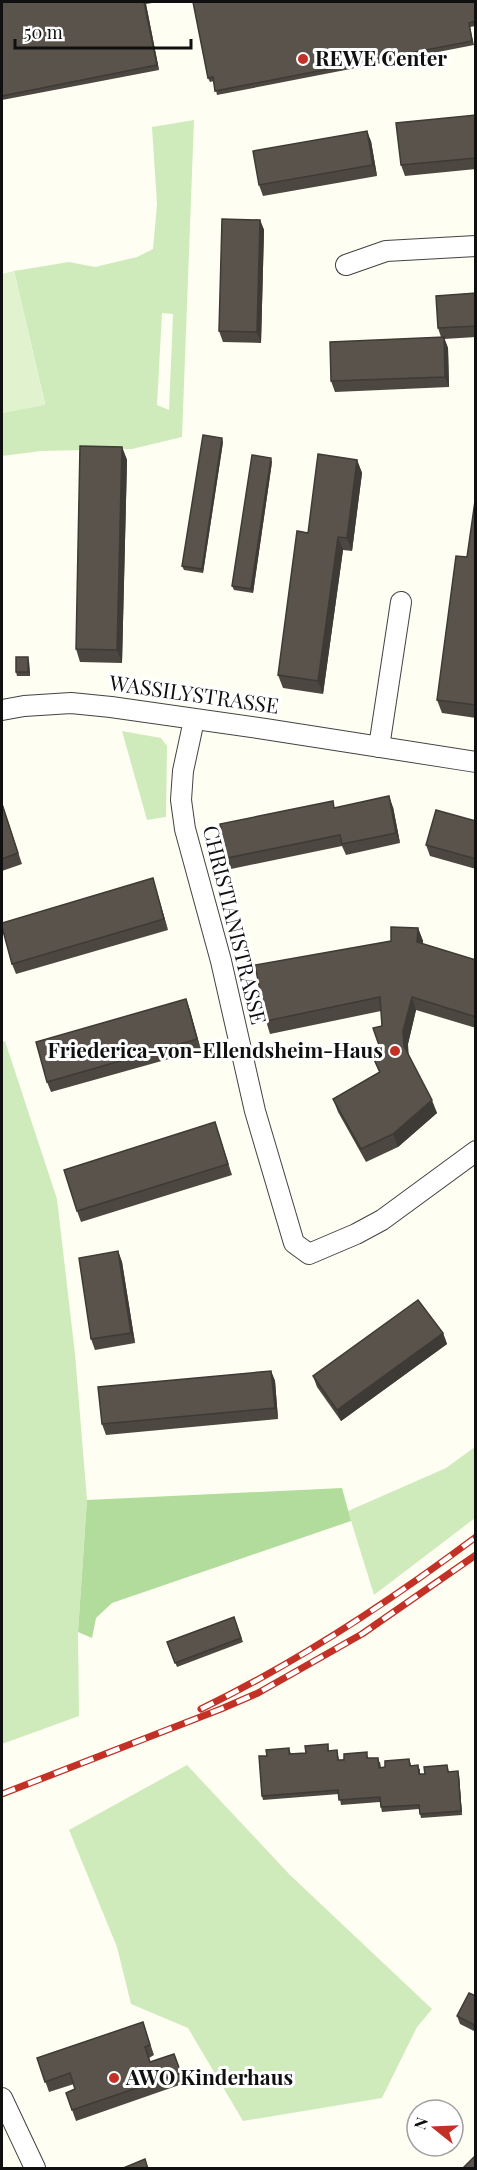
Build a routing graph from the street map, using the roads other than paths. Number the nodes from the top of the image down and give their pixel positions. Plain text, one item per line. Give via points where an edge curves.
1 (476, 246) edge
2 (346, 265) dead end
3 (401, 602) dead end
4 (2, 710) edge
5 (194, 720) junction
6 (380, 747) junction
7 (476, 762) edge
8 (476, 1151) edge
9 (2, 2098) edge
10 (34, 2169) edge

1 - 2 street via 386,251
3 - 6 street
4 - 5 street, WASSILYSTRASSE via 71,703
5 - 6 street, WASSILYSTRASSE
5 - 8 street, CHRISTIANISTRASSE via 183,771 185,829 221,961 255,1111 294,1243 309,1254 356,1234
6 - 7 street, WASSILYSTRASSE
9 - 10 street

